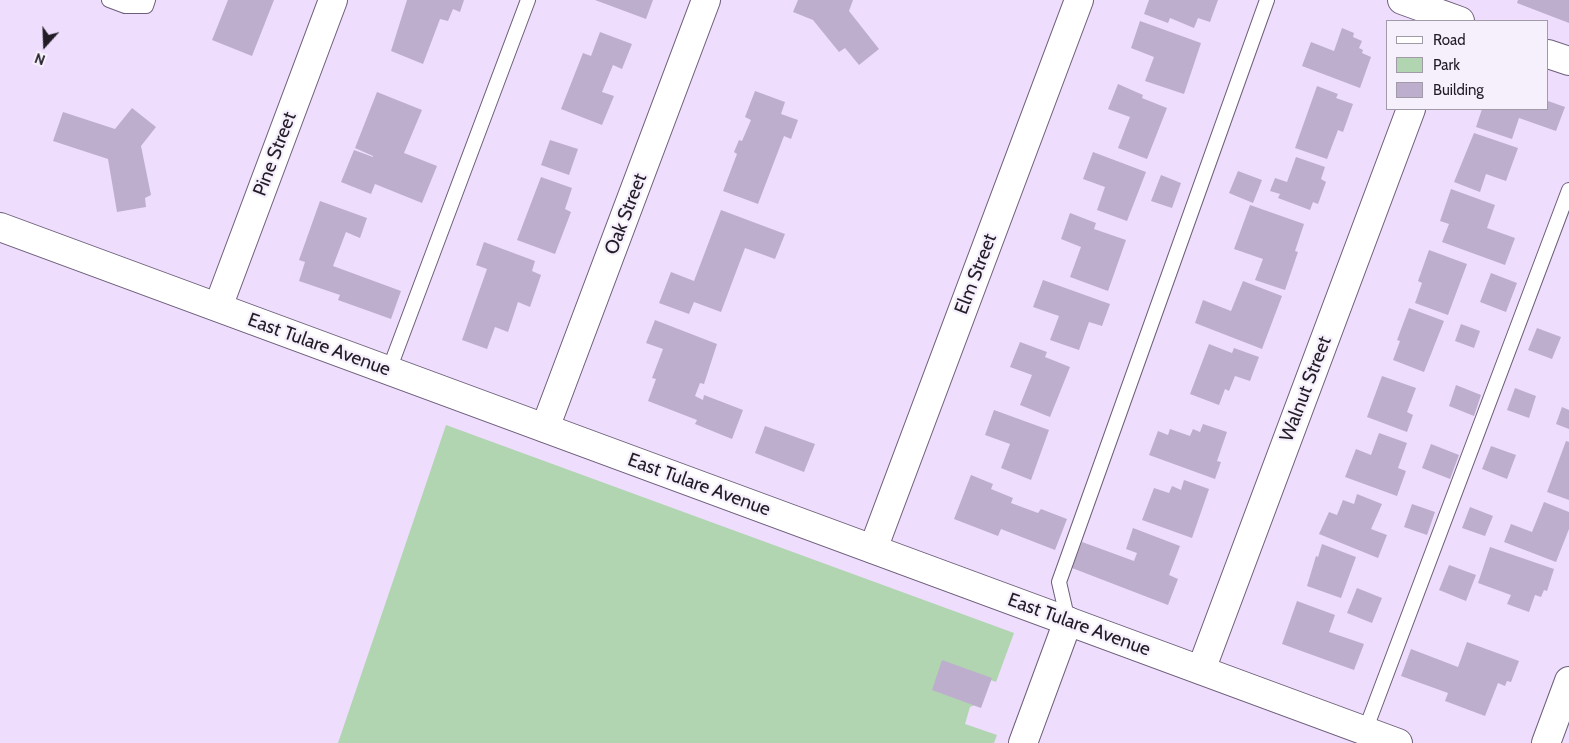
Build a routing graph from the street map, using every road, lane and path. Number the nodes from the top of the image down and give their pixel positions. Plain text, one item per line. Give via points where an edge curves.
1 (109, 0) edge
2 (148, 0) edge
3 (333, 0) edge
4 (528, 0) edge
5 (706, 0) edge
6 (1079, 0) edge
7 (1267, 0) edge
8 (1402, 0) edge
9 (1450, 15) edge
10 (1549, 54) edge
11 (1569, 62) edge
12 (1411, 110) edge
13 (1569, 190) edge
14 (0, 227) edge
15 (218, 307) junction
16 (390, 370) junction
17 (546, 428) junction
18 (873, 549) junction
19 (1068, 622) junction
20 (1201, 670) junction
21 (1569, 681) edge
22 (1365, 731) junction
23 (1024, 743) edge
24 (1398, 743) edge
25 (1546, 743) edge

1 - 2 lane via 125,6 146,6
3 - 15 street, Pine Street
4 - 16 lane
5 - 17 street, Oak Street
6 - 18 street, Elm Street
7 - 19 lane via 1059,582
8 - 9 street
10 - 11 street
12 - 20 street, Walnut Street
13 - 22 lane
14 - 15 street, East Tulare Avenue
15 - 16 street, East Tulare Avenue
16 - 17 street, East Tulare Avenue
17 - 18 street, East Tulare Avenue
18 - 19 street, East Tulare Avenue
19 - 20 street, East Tulare Avenue
19 - 23 street
20 - 22 street, East Tulare Avenue
21 - 25 street
22 - 24 street, East Tulare Avenue

